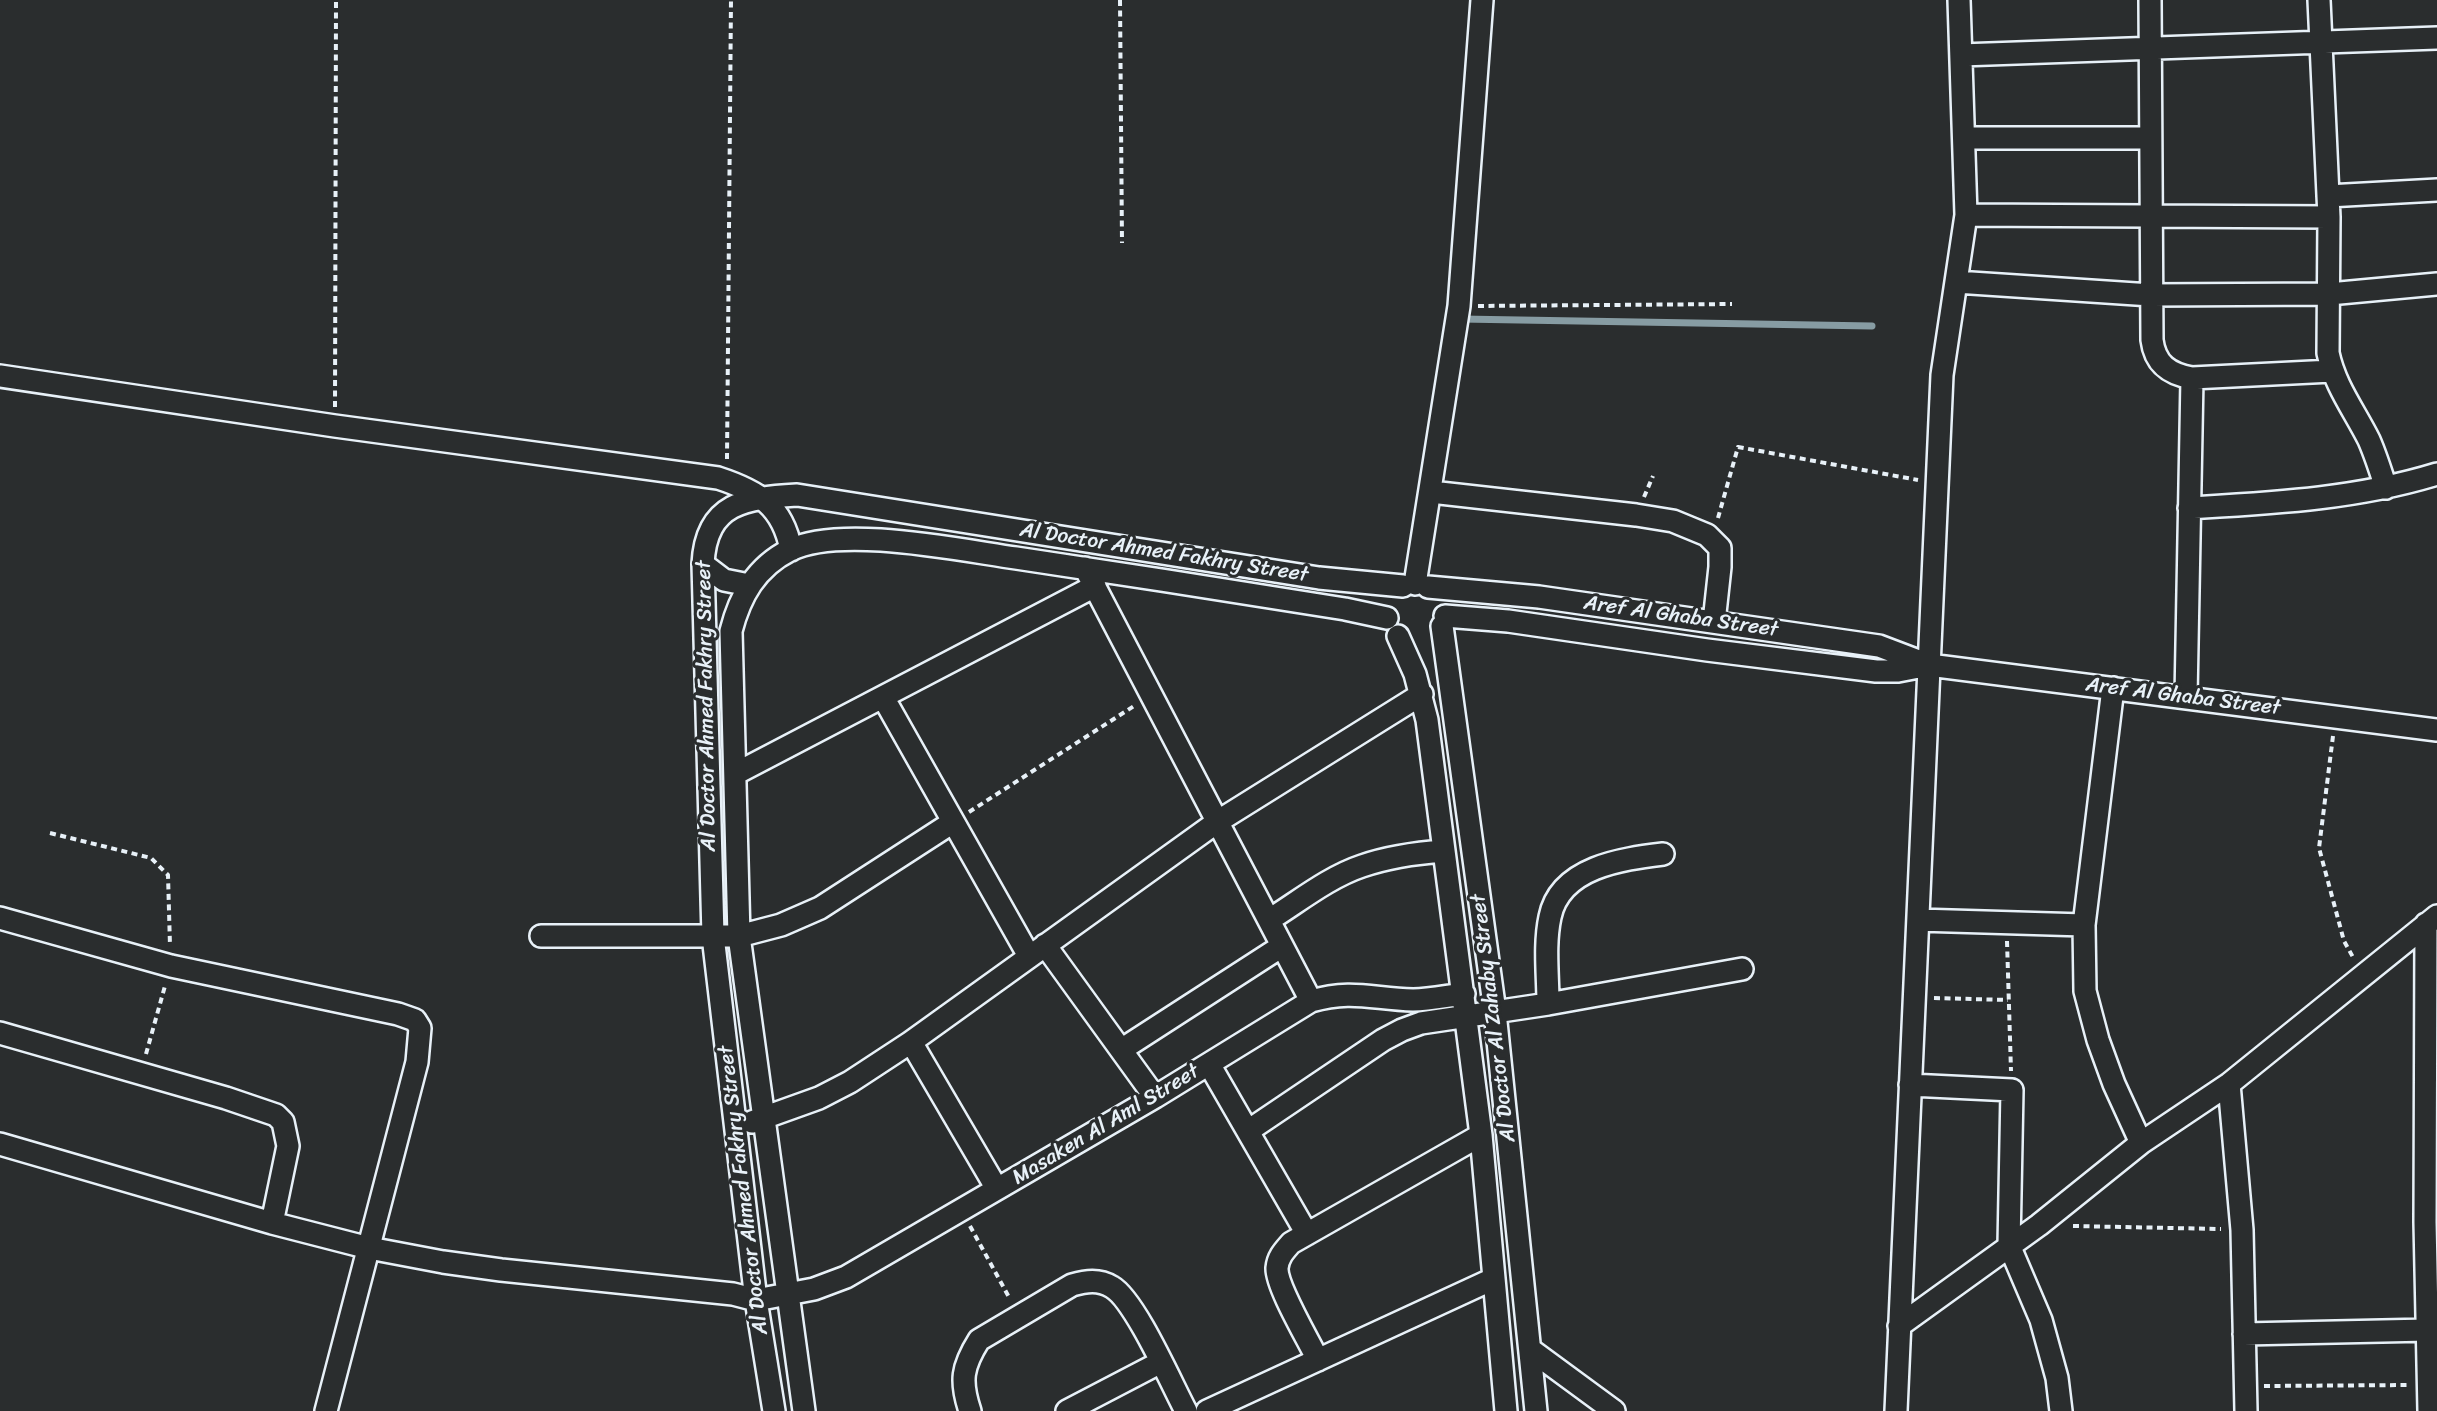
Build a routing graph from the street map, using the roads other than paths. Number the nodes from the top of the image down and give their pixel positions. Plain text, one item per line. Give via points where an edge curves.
1 (1482, 0) edge
2 (1959, 0) edge
3 (2150, 0) edge
4 (2319, 0) edge
5 (2437, 38) edge
6 (2321, 42) junction
7 (2150, 48) junction
8 (1961, 54) junction
9 (1964, 138) junction
10 (2150, 138) junction
11 (2437, 190) edge
12 (2329, 206) junction
13 (1966, 215) junction
14 (2150, 216) junction
15 (1956, 282) junction
16 (2437, 284) edge
17 (2329, 294) junction
18 (2151, 295) junction
19 (2332, 371) junction
20 (0, 376) edge
21 (2192, 378) junction
22 (2437, 474) edge
23 (2386, 488) junction
24 (1431, 492) junction
25 (761, 497) junction
26 (2189, 508) junction
27 (791, 550) junction
28 (703, 564) junction
29 (1090, 577) junction
30 (749, 585) junction
31 (1416, 586) junction
32 (1387, 618) junction
33 (1714, 622) junction
34 (1426, 632) junction
35 (1929, 665) junction
36 (2113, 688) junction
37 (1422, 694) junction
38 (883, 697) junction
39 (2186, 697) junction
40 (2437, 730) edge
41 (735, 774) junction
42 (953, 822) junction
43 (1217, 822) junction
44 (1444, 851) junction
45 (1663, 854) dead end
46 (0, 918) edge
47 (1269, 920) junction
48 (2432, 920) edge
49 (1918, 921) junction
50 (2084, 926) junction
51 (541, 936) dead end
52 (713, 936) junction
53 (739, 936) junction
54 (1282, 946) junction
55 (1037, 951) junction
56 (1742, 969) dead end
57 (1464, 994) junction
58 (1311, 1001) junction
59 (1548, 1004) junction
60 (1495, 1012) junction
61 (1467, 1016) junction
62 (0, 1034) edge
63 (911, 1042) junction
64 (1121, 1050) junction
65 (1209, 1064) junction
66 (2229, 1084) junction
67 (1910, 1085) junction
68 (1155, 1097) junction
69 (764, 1118) junction
70 (737, 1126) junction
71 (1248, 1131) junction
72 (1481, 1136) junction
73 (2141, 1143) junction
74 (0, 1144) edge
75 (997, 1189) junction
76 (272, 1223) junction
77 (1308, 1234) junction
78 (2009, 1245) junction
79 (369, 1248) junction
80 (1493, 1279) junction
81 (788, 1295) junction
82 (756, 1300) junction
83 (1899, 1326) junction
84 (2428, 1330) junction
85 (2244, 1334) junction
86 (1531, 1350) junction
87 (1318, 1360) junction
88 (1161, 1362) junction
89 (326, 1411) edge
90 (774, 1411) edge
91 (804, 1411) edge
92 (970, 1411) edge
93 (1067, 1411) edge
94 (1186, 1411) edge
95 (1207, 1411) edge
96 (1506, 1411) edge
97 (1536, 1411) edge
98 (1614, 1411) edge
99 (1896, 1411) edge
100 (2061, 1411) edge
101 (2246, 1411) edge
102 (2429, 1411) edge

1 - 24 street via 1460,306
2 - 8 street
3 - 7 street
4 - 6 street
5 - 6 street
6 - 7 street
6 - 12 street
7 - 8 street
7 - 10 street
8 - 9 street
9 - 10 street
9 - 13 street
10 - 14 street
11 - 12 street
12 - 14 street
12 - 17 street
13 - 14 street
13 - 15 street
14 - 18 street
15 - 18 street
15 - 35 street via 1942,375
16 - 17 street
17 - 18 street
17 - 19 street via 2328,352
18 - 21 street via 2152,340 2158,361 2179,376
19 - 21 street
19 - 23 street via 2370,442
20 - 25 street via 727,481
21 - 26 street
22 - 23 street
23 - 26 street via 2300,501
24 - 31 street
24 - 33 street via 1636,515 1694,528 1720,548
25 - 27 street via 782,520
25 - 28 street, Al Doctor Ahmed Fakhry Street via 745,500 718,519 709,532
25 - 31 street, Al Doctor Ahmed Fakhry Street via 797,495 1319,578
26 - 39 street
27 - 29 street, Al Doctor Ahmed Fakhry Street via 816,542 879,540
27 - 30 street, Al Doctor Ahmed Fakhry Street via 768,564
28 - 30 street via 724,580
28 - 52 street, Al Doctor Ahmed Fakhry Street
29 - 32 street, Al Doctor Ahmed Fakhry Street via 1344,609
29 - 38 street
29 - 43 street
30 - 41 street, Al Doctor Ahmed Fakhry Street via 737,607 731,631
31 - 32 street via 1390,600
31 - 33 street, Aref Al Ghaba Street via 1539,597
31 - 34 street via 1438,594 1444,604
32 - 34 street via 1390,628
33 - 35 street, Aref Al Ghaba Street via 1880,646
34 - 35 street, Aref Al Ghaba Street via 1508,621 1876,671
34 - 37 street, Al Doctor Al Zahaby Street
34 - 60 street, Al Doctor Al Zahaby Street
35 - 36 street, Aref Al Ghaba Street
35 - 49 street
36 - 39 street, Aref Al Ghaba Street
36 - 50 street
37 - 43 street
37 - 44 street, Al Doctor Al Zahaby Street
38 - 41 street
38 - 42 street
39 - 40 street, Aref Al Ghaba Street
41 - 53 street, Al Doctor Ahmed Fakhry Street
42 - 53 street via 820,908 781,925
42 - 55 street
43 - 47 street
43 - 55 street
44 - 47 street via 1415,853 1359,867
44 - 57 street, Al Doctor Al Zahaby Street
45 - 59 street via 1609,863 1589,871 1562,891 1554,902 1547,931
46 - 79 street via 171,966 415,1020 420,1028 417,1062
47 - 54 street
48 - 66 street
48 - 84 street via 2425,1222
49 - 50 street
49 - 67 street
50 - 73 street via 2085,991 2090,1011 2114,1084
51 - 52 street
52 - 53 street
52 - 70 street, Al Doctor Ahmed Fakhry Street
53 - 69 street, Al Doctor Ahmed Fakhry Street
54 - 58 street
54 - 64 street
55 - 63 street
55 - 64 street
56 - 59 street
57 - 58 street, Masaken Al Aml Street via 1416,1000 1350,994
57 - 61 street, Al Doctor Al Zahaby Street
58 - 65 street, Masaken Al Aml Street
59 - 60 street
60 - 61 street
60 - 86 street, Al Doctor Al Zahaby Street
61 - 71 street via 1402,1030
61 - 72 street, Al Doctor Al Zahaby Street
62 - 76 street via 276,1114 283,1122 288,1146
63 - 69 street via 850,1082
63 - 75 street
64 - 68 street
65 - 68 street, Masaken Al Aml Street
65 - 71 street
66 - 73 street
66 - 85 street via 2242,1230
67 - 78 street via 2012,1090
67 - 83 street
68 - 75 street, Masaken Al Aml Street
69 - 70 street
69 - 81 street, Al Doctor Ahmed Fakhry Street
70 - 82 street, Al Doctor Ahmed Fakhry Street
71 - 77 street
72 - 77 street
72 - 80 street, Al Doctor Al Zahaby Street
73 - 78 street
74 - 76 street
75 - 81 street, Masaken Al Aml Street via 846,1277
76 - 79 street
77 - 87 street via 1281,1254 1277,1269 1280,1283
78 - 83 street
78 - 100 street via 2042,1320
79 - 82 street via 443,1263 733,1294
79 - 89 street
80 - 87 street
80 - 96 street, Al Doctor Al Zahaby Street
81 - 82 street, Masaken Al Aml Street
81 - 91 street, Al Doctor Ahmed Fakhry Street
82 - 90 street, Al Doctor Ahmed Fakhry Street
83 - 99 street
84 - 85 street
84 - 102 street
85 - 101 street
86 - 97 street, Al Doctor Al Zahaby Street
86 - 98 street
87 - 95 street
88 - 92 street via 1122,1294 1111,1286 1085,1281 979,1340 964,1371 963,1389
88 - 93 street
88 - 94 street

